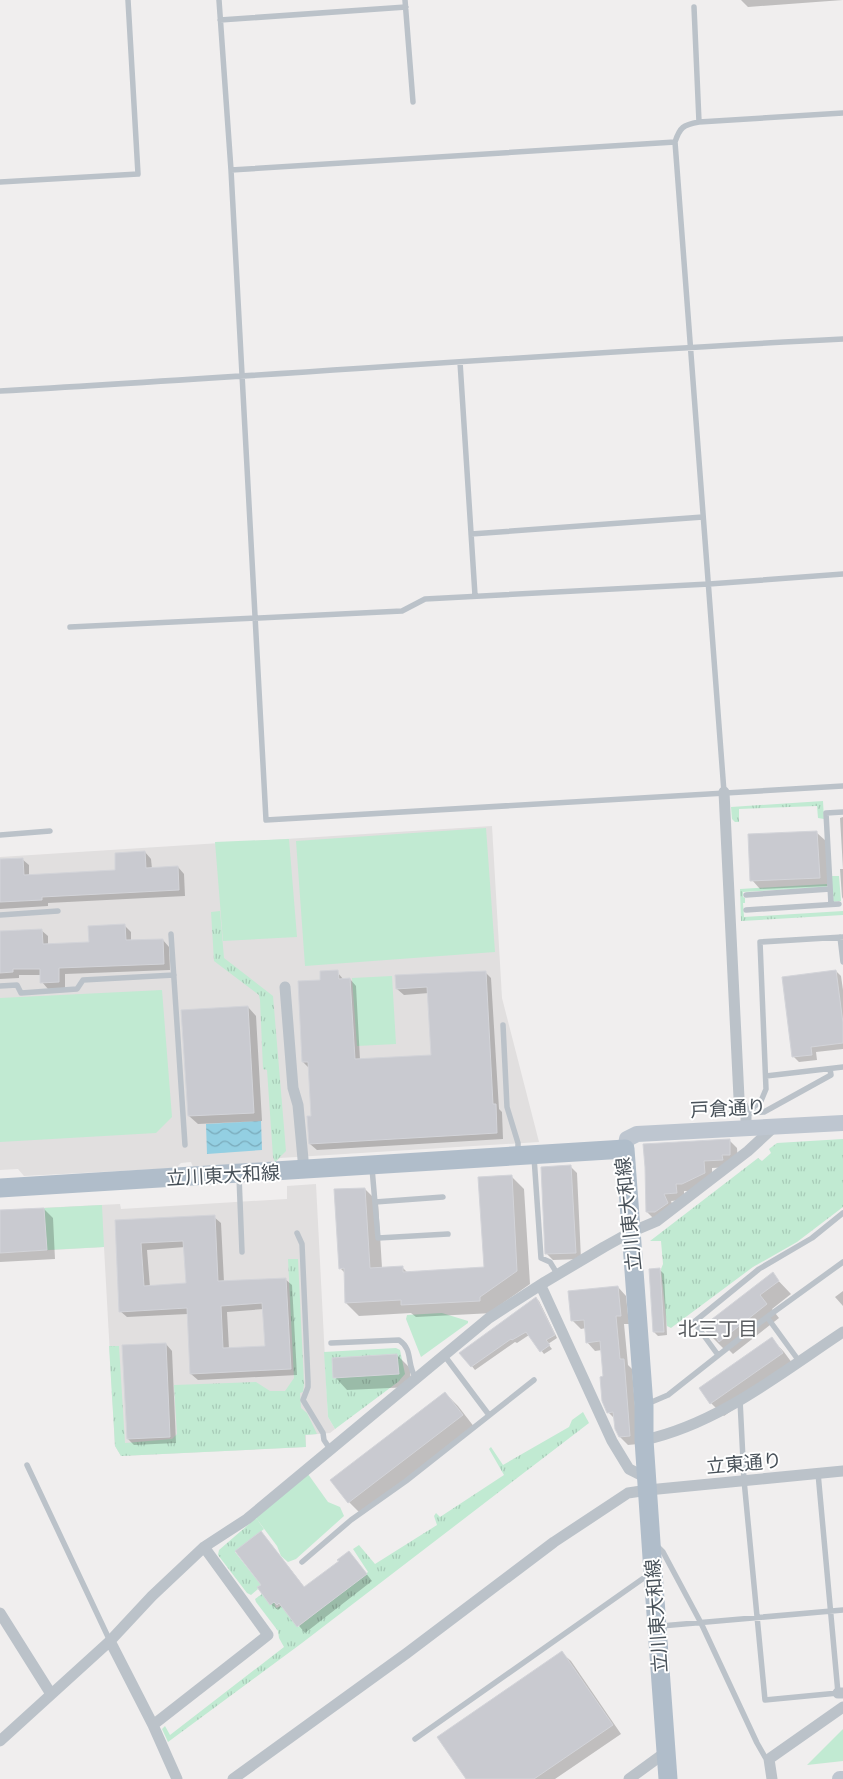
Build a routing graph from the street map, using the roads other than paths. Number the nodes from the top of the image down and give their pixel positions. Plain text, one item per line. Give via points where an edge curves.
1 (128, 0) edge
2 (219, 0) edge
3 (406, 3) edge
4 (694, 7) dead end
5 (220, 20) junction
6 (413, 102) dead end
7 (843, 113) edge
8 (699, 122) junction
9 (675, 142) junction
10 (231, 170) junction
11 (0, 182) edge
12 (843, 339) edge
13 (690, 346) junction
14 (460, 362) junction
15 (243, 377) junction
16 (0, 391) edge
17 (703, 517) junction
18 (471, 534) junction
19 (843, 574) edge
20 (708, 584) junction
21 (475, 596) junction
22 (256, 618) junction
23 (70, 627) dead end
24 (843, 786) edge
25 (724, 792) junction
26 (843, 812) edge
27 (50, 831) dead end
28 (0, 835) edge
29 (830, 889) junction
30 (746, 895) dead end
31 (831, 904) junction
32 (839, 904) dead end
33 (746, 910) dead end
34 (58, 912) dead end
35 (0, 915) edge
36 (171, 934) dead end
37 (841, 937) edge
38 (843, 962) edge
39 (174, 975) junction
40 (0, 986) edge
41 (285, 987) dead end
42 (503, 1025) dead end
43 (843, 1067) edge
44 (830, 1069) junction
45 (766, 1076) junction
46 (746, 1120) junction
47 (843, 1123) edge
48 (775, 1126) junction
49 (185, 1145) dead end
50 (625, 1150) junction
51 (527, 1156) junction
52 (372, 1166) junction
53 (304, 1170) junction
54 (239, 1174) junction
55 (0, 1188) edge
56 (443, 1197) dead end
57 (375, 1202) junction
58 (843, 1213) edge
59 (632, 1232) junction
60 (297, 1233) dead end
61 (448, 1234) dead end
62 (242, 1252) dead end
63 (843, 1262) edge
64 (558, 1275) junction
65 (541, 1286) junction
66 (767, 1318) junction
67 (843, 1332) edge
68 (331, 1343) dead end
69 (444, 1355) junction
70 (718, 1355) junction
71 (799, 1361) junction
72 (416, 1378) junction
73 (534, 1380) dead end
74 (740, 1400) junction
75 (644, 1406) junction
76 (489, 1415) junction
77 (644, 1440) junction
78 (330, 1449) junction
79 (27, 1465) dead end
80 (843, 1471) edge
81 (818, 1473) junction
82 (744, 1480) junction
83 (647, 1484) junction
84 (651, 1539) junction
85 (204, 1547) junction
86 (302, 1562) dead end
87 (653, 1572) junction
88 (843, 1610) edge
89 (832, 1611) junction
90 (0, 1613) edge
91 (757, 1618) junction
92 (701, 1623) junction
93 (657, 1627) junction
94 (110, 1641) junction
95 (841, 1693) edge
96 (51, 1694) junction
97 (843, 1707) edge
98 (153, 1725) junction
99 (415, 1739) dead end
100 (0, 1741) edge
101 (666, 1752) junction
102 (769, 1759) junction
103 (177, 1779) edge
104 (232, 1779) edge
105 (628, 1779) edge
106 (668, 1779) edge
107 (772, 1779) edge

1 - 11 lane via 138,174
2 - 5 lane
3 - 5 lane
3 - 6 lane
4 - 8 lane
5 - 10 lane
7 - 8 lane
8 - 9 lane via 679,130
9 - 10 lane
9 - 13 lane
10 - 15 lane
12 - 13 lane
13 - 14 lane
13 - 17 lane
14 - 15 lane
14 - 18 lane
15 - 16 lane
15 - 22 lane
17 - 18 lane
17 - 20 lane
18 - 21 lane
19 - 20 lane
20 - 21 lane
20 - 25 lane
21 - 22 lane via 425,599 402,611
22 - 23 lane
22 - 25 lane via 266,820
24 - 25 lane
25 - 46 street via 739,1098
26 - 29 lane via 826,813
27 - 28 lane
29 - 30 lane
29 - 31 lane
31 - 32 lane
31 - 33 lane
34 - 35 lane
36 - 39 lane
37 - 38 lane
37 - 45 lane via 760,942
39 - 40 lane via 83,980 77,989 21,993 18,985
39 - 49 lane
41 - 53 street
42 - 51 lane via 507,1107 518,1143
43 - 44 lane
44 - 45 lane
44 - 46 lane via 831,1075
45 - 46 lane via 764,1097
46 - 48 street, 戸倉通り
46 - 50 street, 戸倉通り via 637,1134 627,1139
47 - 48 street, 戸倉通り
48 - 59 street via 748,1151 656,1221
50 - 51 main road, 立川東大和線
50 - 59 main road, 立川東大和線
51 - 52 main road, 立川東大和線
51 - 64 lane via 541,1258 550,1262
52 - 53 main road, 立川東大和線
52 - 57 lane
53 - 54 main road, 立川東大和線
54 - 55 main road, 立川東大和線
54 - 62 lane
56 - 57 lane
57 - 61 lane via 378,1238
58 - 70 lane via 812,1238 759,1269 694,1322
59 - 64 street
59 - 75 main road, 立川東大和線
60 - 78 lane via 302,1244 308,1381 303,1400
63 - 66 lane
64 - 65 street
65 - 69 street via 489,1318
65 - 83 street via 612,1442 629,1469
66 - 70 lane
66 - 71 lane
67 - 71 street
68 - 72 lane via 399,1340 408,1349
69 - 72 street
69 - 76 lane
70 - 75 lane via 668,1395
71 - 74 street
72 - 78 street
73 - 76 lane
74 - 77 street via 669,1435
74 - 82 lane
75 - 77 main road, 立川東大和線
76 - 86 lane via 351,1520
77 - 83 main road, 立川東大和線
78 - 85 street via 247,1519
79 - 94 lane
80 - 81 street, 立東通り
81 - 82 street, 立東通り
81 - 89 lane
82 - 83 street, 立東通り
82 - 91 lane
83 - 84 main road, 立川東大和線
83 - 104 street, 立東通り via 554,1542
84 - 87 main road, 立川東大和線
84 - 92 lane via 663,1552
85 - 94 street
85 - 98 street via 268,1635
87 - 93 main road, 立川東大和線
87 - 99 lane
88 - 89 lane
89 - 91 lane
89 - 95 lane
90 - 96 street
91 - 92 lane
91 - 95 lane via 765,1700
92 - 93 lane
92 - 102 lane via 757,1742
93 - 101 main road, 立川東大和線
94 - 96 street
94 - 98 street
96 - 100 street
97 - 102 street
98 - 103 street
101 - 105 street
101 - 106 main road, 立川東大和線
102 - 107 street

